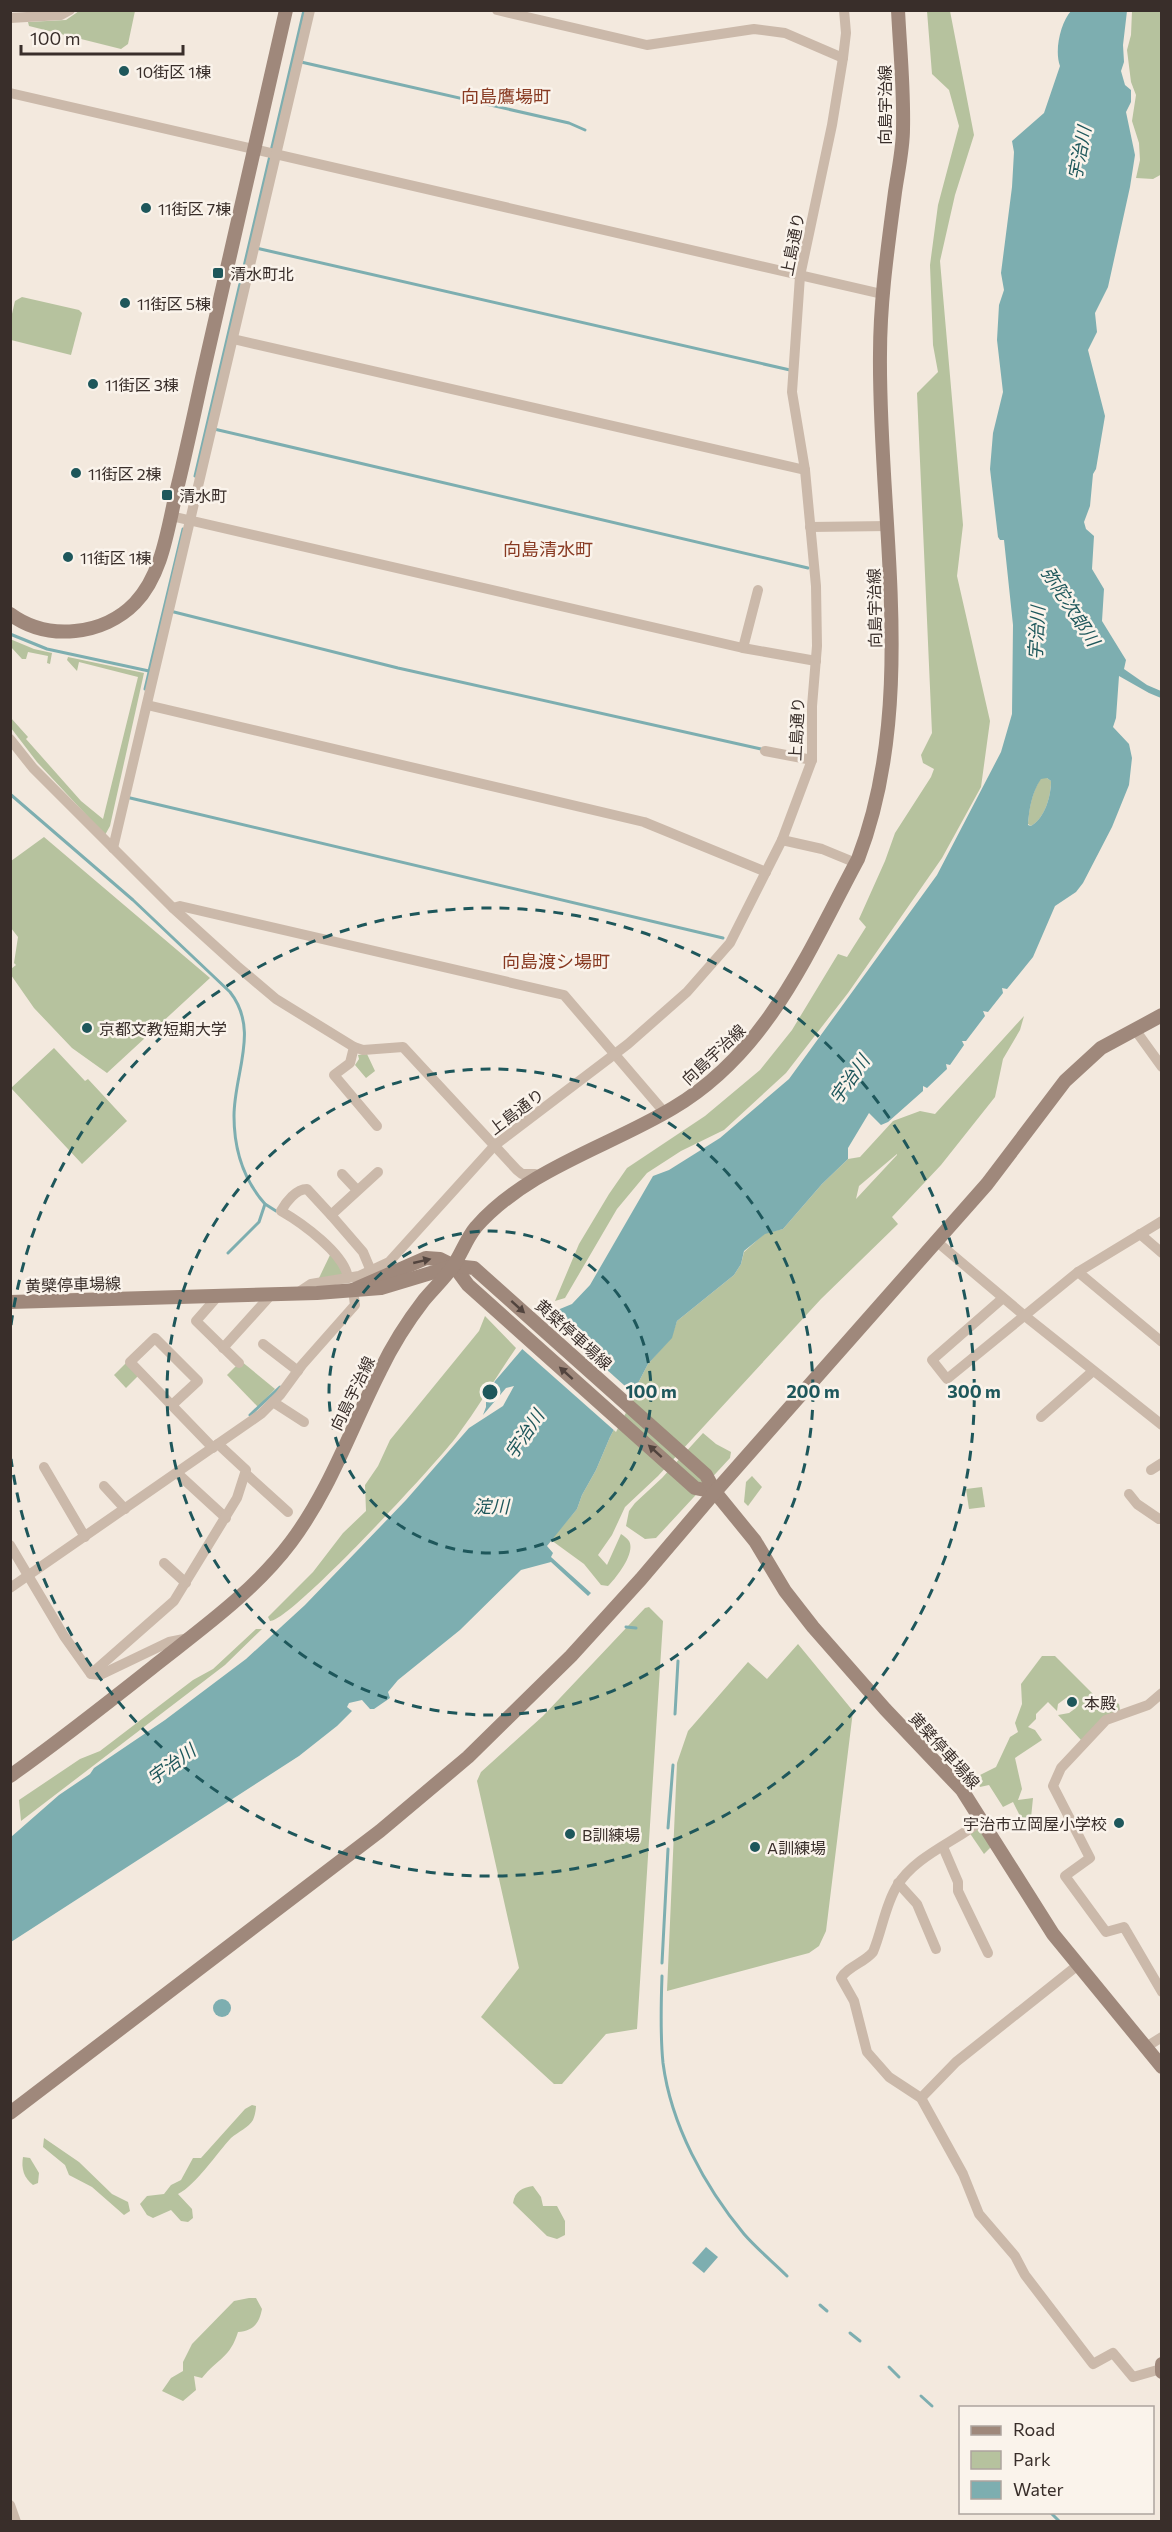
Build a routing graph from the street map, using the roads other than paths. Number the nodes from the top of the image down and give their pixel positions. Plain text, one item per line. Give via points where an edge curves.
1 (70, 10) edge
2 (286, 10) edge
3 (310, 10) edge
4 (497, 10) edge
5 (844, 10) edge
6 (898, 10) edge
7 (10, 18) edge
8 (843, 58) junction
9 (10, 93) edge
10 (267, 154) junction
11 (800, 276) junction
12 (882, 294) junction
13 (233, 339) junction
14 (805, 470) junction
15 (183, 518) junction
16 (889, 526) junction
17 (810, 527) junction
18 (758, 590) dead end
19 (10, 614) edge
20 (743, 648) junction
21 (816, 661) junction
22 (147, 705) junction
23 (10, 739) edge
24 (765, 751) dead end
25 (812, 760) junction
26 (782, 840) junction
27 (113, 848) junction
28 (856, 863) junction
29 (766, 872) junction
30 (173, 908) junction
31 (1161, 1015) edge
32 (1136, 1031) junction
33 (354, 1047) junction
34 (614, 1055) junction
35 (1161, 1067) edge
36 (665, 1113) junction
37 (377, 1126) dead end
38 (495, 1144) junction
39 (378, 1172) dead end
40 (342, 1174) dead end
41 (538, 1179) junction
42 (357, 1190) junction
43 (331, 1215) junction
44 (1161, 1221) edge
45 (1140, 1234) junction
46 (936, 1241) junction
47 (1161, 1253) edge
48 (454, 1266) junction
49 (371, 1271) junction
50 (1078, 1272) junction
51 (411, 1278) junction
52 (351, 1284) junction
53 (271, 1295) junction
54 (218, 1296) junction
55 (426, 1298) junction
56 (1003, 1298) junction
57 (10, 1302) edge
58 (1024, 1316) junction
59 (1161, 1342) edge
60 (263, 1344) dead end
61 (223, 1348) junction
62 (239, 1363) dead end
63 (294, 1369) junction
64 (1093, 1371) junction
65 (273, 1402) junction
66 (172, 1405) junction
67 (1041, 1417) dead end
68 (304, 1422) dead end
69 (1161, 1425) edge
70 (212, 1445) junction
71 (1161, 1463) edge
72 (44, 1467) dead end
73 (1151, 1470) dead end
74 (177, 1473) junction
75 (246, 1474) junction
76 (704, 1483) junction
77 (104, 1486) dead end
78 (715, 1491) junction
79 (1129, 1494) dead end
80 (122, 1506) junction
81 (288, 1512) dead end
82 (226, 1518) junction
83 (1161, 1518) edge
84 (83, 1533) junction
85 (10, 1545) edge
86 (164, 1563) dead end
87 (26, 1572) junction
88 (186, 1583) junction
89 (10, 1588) edge
90 (190, 1638) junction
91 (91, 1674) junction
92 (1161, 1693) edge
93 (10, 1776) edge
94 (982, 1820) junction
95 (943, 1847) junction
96 (898, 1883) junction
97 (936, 1949) dead end
98 (988, 1953) dead end
99 (1078, 1965) junction
100 (1161, 1992) edge
101 (1161, 2037) edge
102 (1146, 2047) junction
103 (1161, 2067) edge
104 (921, 2098) junction
105 (10, 2113) edge
106 (1161, 2369) edge
107 (10, 2505) edge
108 (16, 2522) edge

1 - 7 street via 61,15
2 - 10 main road
3 - 10 street via 298,61
4 - 8 street via 646,45 754,29 785,33
5 - 8 street, 上島通り
6 - 12 main road, 向島宇治線 via 903,130
8 - 11 street, 上島通り
9 - 10 street
10 - 11 street
10 - 13 street via 254,248
10 - 15 main road
11 - 12 street
11 - 14 street, 上島通り via 792,392
12 - 16 main road, 向島宇治線 via 880,357
13 - 14 street
13 - 15 street via 212,429
14 - 17 street, 上島通り
15 - 19 main road via 147,587 135,603 114,619 74,632 33,626
15 - 20 street
15 - 22 street via 170,611
16 - 17 street
16 - 28 main road, 向島宇治線 via 888,719 878,790
17 - 21 street, 上島通り via 816,586
18 - 20 street
20 - 21 street
21 - 25 street, 上島通り
22 - 27 street
22 - 29 street via 644,822
23 - 27 street via 33,768
24 - 25 street
25 - 26 street, 上島通り
26 - 28 street via 822,849
26 - 29 street, 上島通り
27 - 30 street
28 - 36 main road, 向島宇治線 via 761,1031 714,1079
29 - 34 street, 上島通り via 730,943 687,992
30 - 33 street via 276,999
30 - 34 street via 180,906 564,995
31 - 32 main road
32 - 35 street
32 - 46 main road via 1101,1048 1065,1081 987,1184
33 - 37 street via 350,1063 334,1075
33 - 38 street via 403,1047
34 - 36 street
34 - 38 street, 上島通り
36 - 41 main road, 向島宇治線
38 - 41 street via 519,1173 535,1174
38 - 49 street, 上島通り via 389,1262
39 - 42 street
40 - 42 street
41 - 48 main road, 向島宇治線 via 512,1194 475,1229
42 - 43 street
43 - 49 street via 363,1252
43 - 52 street via 307,1189 302,1189 281,1211 335,1254
44 - 45 street
45 - 47 street
45 - 50 street
46 - 56 street
46 - 78 main road
48 - 51 main road, 黄檗停車場線
52 -> 48 main road, 黄檗停車場線 via 426,1258
48 - 55 main road, 向島宇治線
48 -> 76 main road, 黄檗停車場線 via 474,1268
76 -> 48 main road, 黄檗停車場線 via 695,1488 463,1280
49 - 52 street, 上島通り
50 - 58 street
50 - 59 street
51 - 52 main road, 黄檗停車場線 via 381,1288
51 - 55 main road
52 - 53 main road, 黄檗停車場線
52 - 63 street via 355,1305
53 - 54 main road, 黄檗停車場線
53 - 61 street
54 - 57 main road, 黄檗停車場線
54 - 61 street via 195,1321
55 - 90 main road, 向島宇治線 via 380,1370 328,1480 291,1542 246,1593
56 - 58 street
56 - 58 street via 932,1360 947,1379
58 - 64 street
60 - 63 street
61 - 62 street
63 - 65 street
64 - 67 street
64 - 69 street
65 - 68 street
65 - 70 street
66 - 66 street via 130,1362 155,1338 198,1381
66 - 70 street
70 - 74 street
70 - 75 street via 246,1470
71 - 73 street
72 - 84 street
74 - 80 street
74 - 82 street
75 - 81 street
75 - 82 street
76 - 78 main road, 黄檗停車場線
77 - 80 street
78 - 94 main road, 黄檗停車場線 via 755,1541 813,1627 957,1785
78 - 105 main road via 571,1656 468,1757 380,1832
79 - 83 street
80 - 84 street
82 - 88 street
84 - 87 street
85 - 87 street
86 - 88 street
87 - 89 street
87 - 91 street
88 - 91 street via 174,1601
90 - 91 street via 168,1642 100,1675
90 - 93 main road, 向島宇治線
92 - 100 street via 1148,1705 1106,1720 1061,1768 1053,1786 1090,1858 1065,1876 1107,1932 1124,1927
94 - 95 street
94 - 99 main road, 黄檗停車場線 via 1046,1924
95 - 96 street via 923,1859
95 - 98 street via 958,1891
96 - 97 street via 917,1904
96 - 104 street via 873,1952 841,1978 854,2001 867,2052 889,2077
99 - 102 main road, 黄檗停車場線
99 - 104 street via 956,2062
101 - 102 street
102 - 103 main road, 黄檗停車場線
104 - 106 street via 963,2174 979,2214 1015,2256 1025,2275 1093,2364 1113,2353 1133,2377
107 - 108 street

